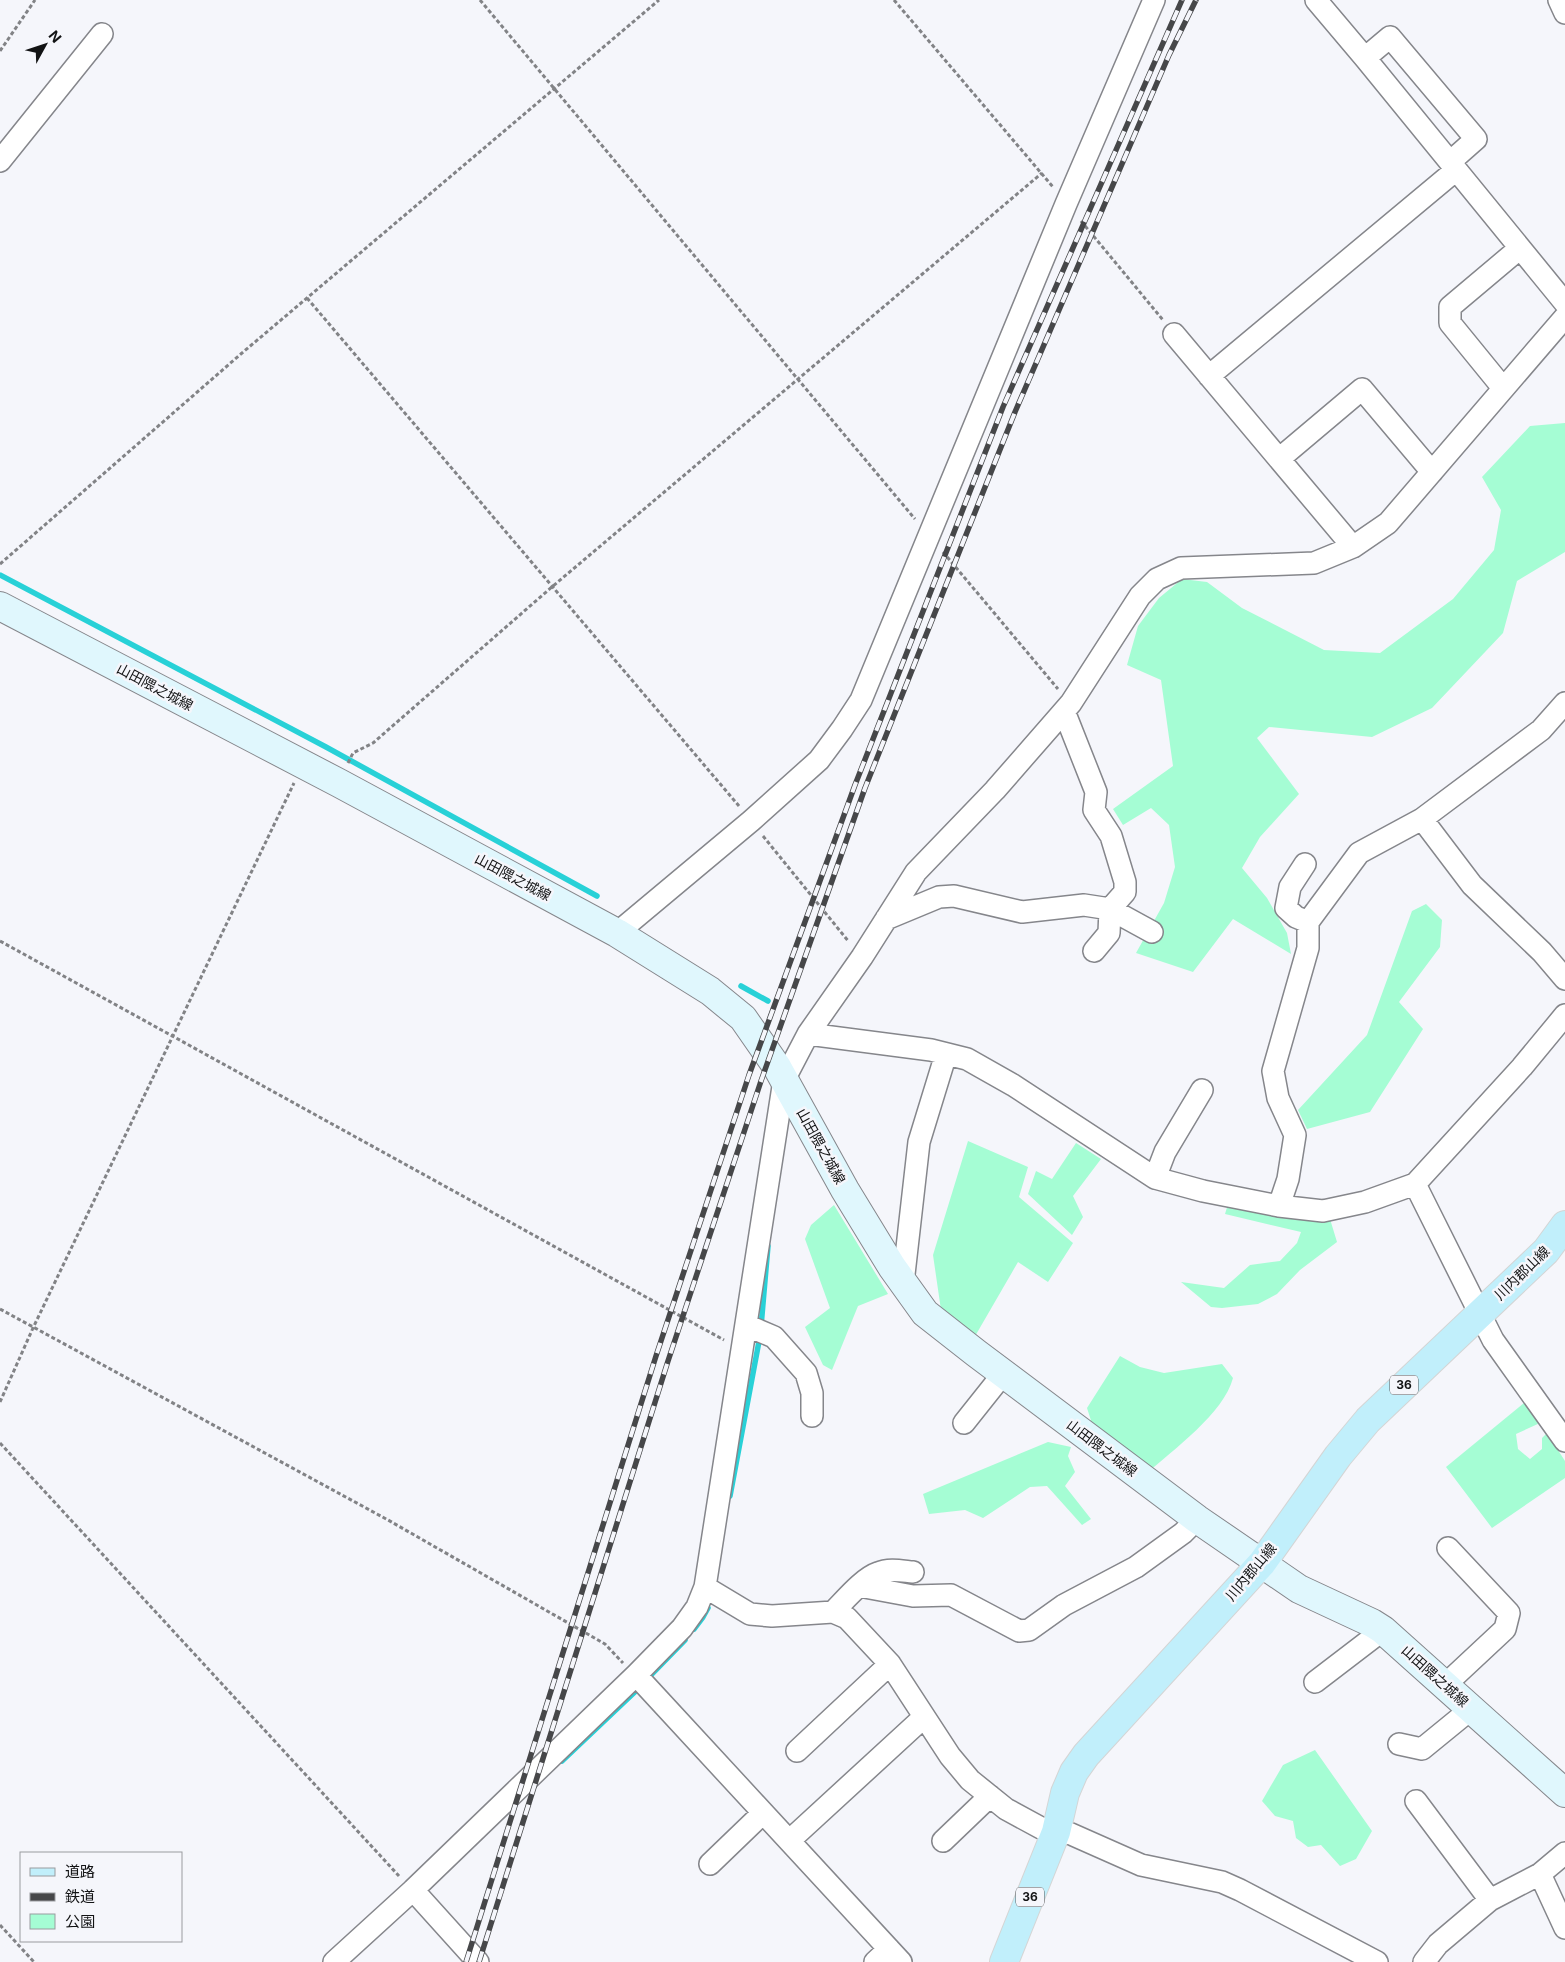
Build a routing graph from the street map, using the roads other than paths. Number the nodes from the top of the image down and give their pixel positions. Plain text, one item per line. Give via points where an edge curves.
1 (1154, 0) edge
2 (1559, 0) edge
3 (1326, 4) edge
4 (1565, 13) edge
5 (102, 34) dead end
6 (1365, 58) junction
7 (0, 160) edge
8 (1453, 166) junction
9 (1520, 248) junction
10 (1565, 303) edge
11 (1565, 317) edge
12 (1174, 334) road end
13 (1209, 376) junction
14 (1503, 388) junction
15 (1279, 459) junction
16 (1432, 472) junction
17 (1353, 547) junction
18 (0, 606) edge
19 (1565, 703) edge
20 (1067, 707) junction
21 (1422, 819) junction
22 (1305, 864) dead end
23 (1110, 909) junction
24 (886, 919) junction
25 (1308, 922) junction
26 (1152, 932) dead end
27 (617, 933) junction
28 (1094, 951) dead end
29 (1565, 979) edge
30 (1565, 1015) edge
31 (808, 1034) junction
32 (946, 1054) junction
33 (784, 1080) junction
34 (1202, 1090) dead end
35 (1154, 1178) junction
36 (1415, 1184) junction
37 (1279, 1206) junction
38 (1565, 1225) edge
39 (904, 1283) junction
40 (1480, 1312) junction
41 (756, 1329) junction
42 (1003, 1374) junction
43 (812, 1416) dead end
44 (964, 1423) dead end
45 (1565, 1441) edge
46 (1198, 1520) junction
47 (1448, 1548) dead end
48 (1262, 1563) junction
49 (913, 1572) dead end
50 (859, 1586) junction
51 (705, 1587) junction
52 (833, 1612) junction
53 (1383, 1630) junction
54 (890, 1664) junction
55 (641, 1681) junction
56 (1315, 1682) dead end
57 (1445, 1685) junction
58 (1471, 1709) junction
59 (924, 1717) junction
60 (1398, 1744) dead end
61 (797, 1751) dead end
62 (1565, 1793) edge
63 (990, 1796) junction
64 (1416, 1801) dead end
65 (764, 1813) junction
66 (1056, 1832) junction
67 (789, 1841) junction
68 (943, 1841) dead end
69 (1565, 1853) edge
70 (710, 1864) dead end
71 (1540, 1874) junction
72 (416, 1894) junction
73 (1490, 1900) junction
74 (1565, 1928) edge
75 (888, 1958) edge
76 (334, 1962) edge
77 (478, 1962) edge
78 (1004, 1962) edge
79 (1377, 1962) edge
80 (1424, 1962) edge

1 - 27 street via 861,700 819,760
2 - 4 street
3 - 6 street
5 - 7 street
6 - 8 street
6 - 8 street via 1390,37 1476,139
8 - 9 street
8 - 13 street
9 - 10 street
9 - 14 street via 1450,307 1450,323
11 - 14 street
12 - 13 street
13 - 15 street
14 - 16 street
15 - 16 street via 1362,389
15 - 17 street
16 - 17 street via 1388,523
17 - 20 street via 1314,563 1181,568 1157,579 1140,596
18 - 27 main road, 山田隈之城線
19 - 21 street via 1541,730
20 - 23 street via 1096,792 1094,810 1111,836 1125,882 1125,892
20 - 24 street via 995,790 916,872
21 - 25 street via 1359,853
21 - 29 street via 1472,885 1542,952
22 - 25 street via 1290,886 1286,908
23 - 24 street via 1084,905 1022,912 954,896 939,897
23 - 26 street
23 - 28 street via 1109,933
24 - 31 street
25 - 37 street via 1308,948 1273,1071 1278,1098 1295,1135 1288,1179
27 - 33 main road, 山田隈之城線 via 710,992 743,1018
30 - 36 street
31 - 32 street
31 - 33 street
32 - 35 street via 967,1059 1013,1085
32 - 39 street via 920,1142
33 - 39 main road, 山田隈之城線 via 845,1190
33 - 41 street
34 - 35 street via 1165,1152
35 - 37 street
36 - 37 street via 1365,1202 1323,1211
36 - 40 street
38 - 40 main road, 川内郡山線 / 36 via 1546,1252
39 - 42 main road, 山田隈之城線 via 925,1313
40 - 45 street via 1493,1340
40 - 48 main road, 川内郡山線 / 36 via 1368,1420 1338,1456
41 - 43 street via 774,1337 806,1373 812,1393
41 - 51 street via 742,1350
42 - 44 street
42 - 46 main road, 山田隈之城線
46 - 48 main road, 山田隈之城線
46 - 50 street via 1136,1567 1064,1605 1029,1630 1019,1630 951,1595 913,1596
47 - 57 street via 1509,1613 1505,1629
48 - 53 main road, 山田隈之城線 via 1299,1589
48 - 66 main road, 川内郡山線 / 36 via 1086,1754 1065,1793
49 - 50 street via 877,1573
50 - 52 street
51 - 52 street via 750,1614 772,1616
51 - 55 street via 697,1607
52 - 54 street via 847,1618
53 - 56 street
53 - 57 main road, 山田隈之城線
54 - 59 street
54 - 61 street
55 - 65 street
55 - 72 street
57 - 58 main road, 山田隈之城線
58 - 60 street via 1422,1749
58 - 62 main road, 山田隈之城線
59 - 63 street via 970,1780
59 - 67 street
63 - 66 street via 1006,1809 1041,1828
63 - 68 street
64 - 73 street
65 - 67 street
65 - 70 street
66 - 78 main road, 川内郡山線 / 36
66 - 79 street via 1071,1834 1141,1865 1222,1882
67 - 75 street
69 - 71 street
71 - 73 street
71 - 74 street
72 - 76 street
72 - 77 street
73 - 80 street via 1438,1944

